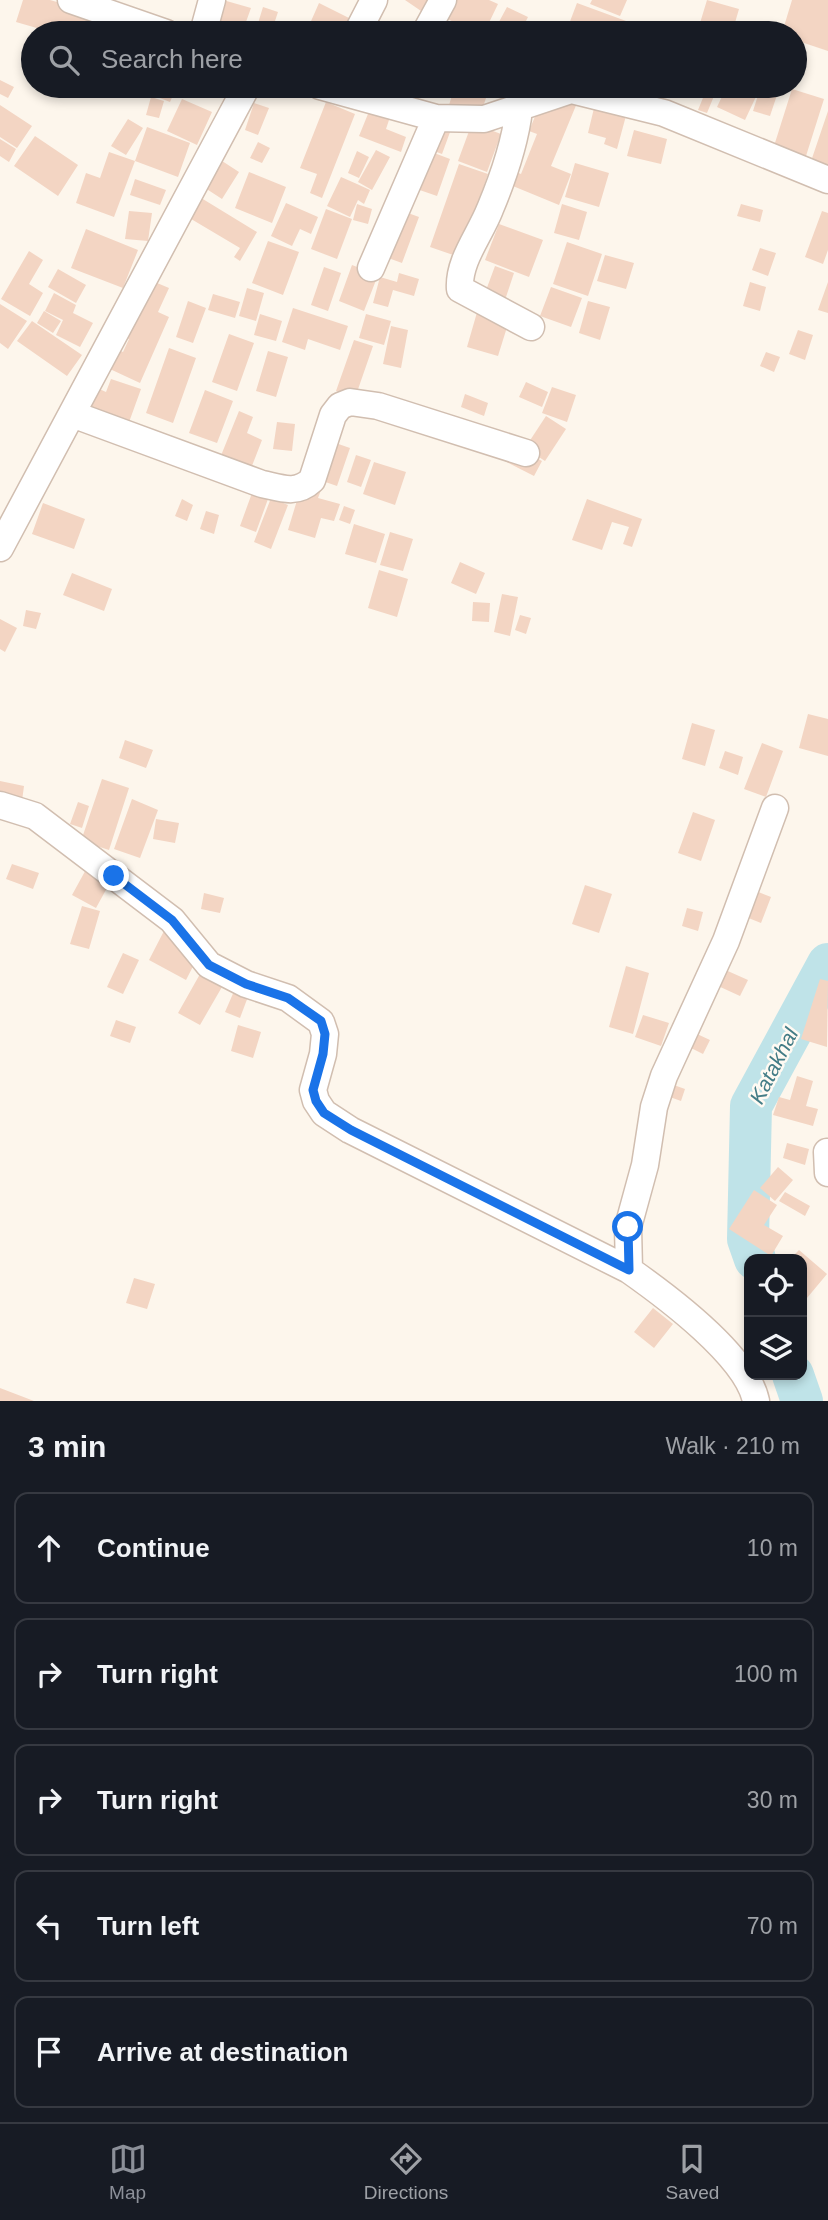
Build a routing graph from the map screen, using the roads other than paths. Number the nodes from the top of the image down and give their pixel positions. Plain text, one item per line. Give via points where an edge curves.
1 (71, 0) edge
2 (212, 0) edge
3 (374, 0) edge
4 (443, 0) edge
5 (131, 21) edge
6 (206, 21) edge
7 (363, 21) edge
8 (432, 21) edge
9 (241, 98) edge
10 (395, 98) edge
11 (550, 98) edge
12 (603, 98) edge
13 (519, 110) junction
14 (436, 118) junction
15 (828, 180) edge
16 (371, 268) dead end
17 (531, 327) dead end
18 (72, 414) junction
19 (526, 453) dead end
20 (0, 548) edge
21 (0, 805) edge
22 (775, 808) dead end
23 (629, 1270) junction
24 (757, 1401) edge

1 - 5 street
2 - 6 street
3 - 7 street
4 - 8 street
9 - 18 street
10 - 14 street
11 - 13 street
12 - 15 street via 664,113
13 - 14 street via 484,120
13 - 17 street via 490,209 459,278 460,289
14 - 16 street
18 - 19 street via 262,484 291,490 312,480 333,415 350,402
18 - 20 street
21 - 23 street via 36,816 172,920 209,965 288,998 321,1021 323,1054 313,1090 324,1113
22 - 23 street via 726,941 654,1107 628,1227
23 - 24 street via 671,1300 724,1351 747,1377

